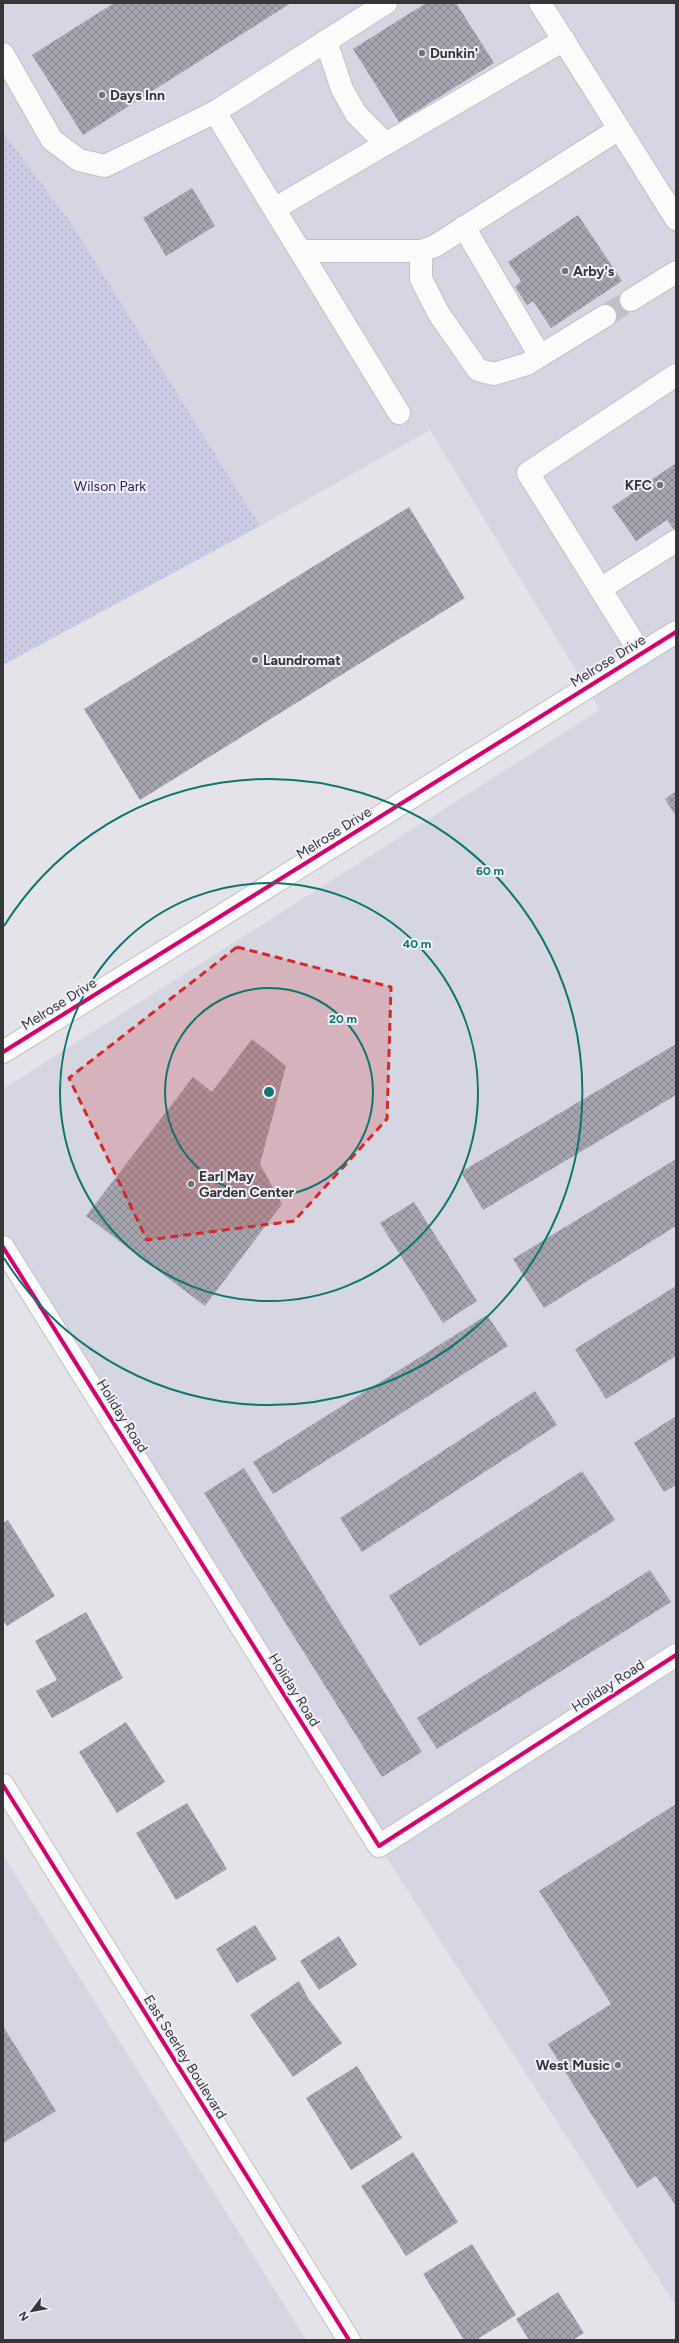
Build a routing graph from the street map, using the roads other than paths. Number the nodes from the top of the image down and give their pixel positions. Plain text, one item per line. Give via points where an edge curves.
1 (386, 3) edge
2 (540, 3) edge
3 (564, 40) junction
4 (326, 41) junction
5 (3, 54) edge
6 (215, 112) junction
7 (619, 129) junction
8 (386, 144) junction
9 (274, 209) junction
10 (676, 219) edge
11 (464, 227) junction
12 (300, 251) junction
13 (421, 251) junction
14 (676, 272) edge
15 (631, 300) tunnel mouth
16 (605, 316) tunnel mouth
17 (540, 356) junction
18 (676, 375) edge
19 (399, 413) dead end
20 (676, 540) edge
21 (600, 589) junction
22 (676, 632) edge
23 (641, 654) junction
24 (3, 1052) edge
25 (3, 1247) edge
26 (676, 1655) edge
27 (3, 1785) edge
28 (349, 2340) edge

1 - 4 street
2 - 3 street
3 - 7 street
3 - 8 street
4 - 6 street
4 - 8 street via 342,89 356,114
5 - 6 street via 52,140 79,160 105,166
6 - 9 street
7 - 10 street
7 - 11 street
8 - 9 street
9 - 12 street
11 - 13 street via 435,246
11 - 17 street
12 - 13 street
12 - 19 street
13 - 17 street via 421,279 439,314 478,370 494,374 527,364
14 - 15 street
16 - 17 street
18 - 21 street via 528,473
20 - 21 street
21 - 23 street
22 - 23 street, Melrose Drive
23 - 24 street, Melrose Drive
25 - 26 street, Holiday Road via 379,1846
27 - 28 street, East Seerley Boulevard

